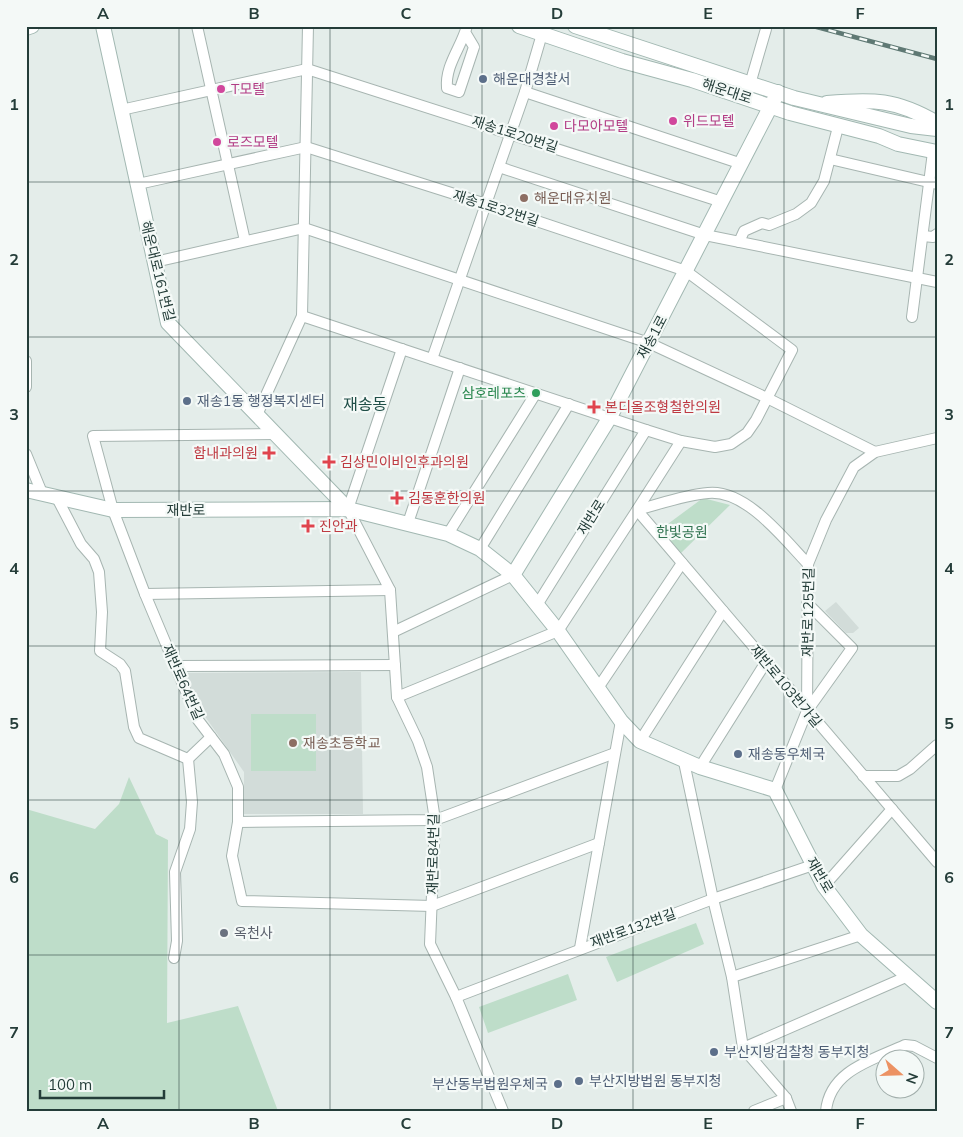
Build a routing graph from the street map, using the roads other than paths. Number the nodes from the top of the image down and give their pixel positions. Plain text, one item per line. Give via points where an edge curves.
1 (32, 26) edge
2 (103, 26) edge
3 (197, 26) edge
4 (308, 26) edge
5 (519, 26) edge
6 (575, 26) edge
7 (26, 28) edge
8 (466, 29) edge
9 (766, 29) dead end
10 (542, 34) junction
11 (307, 69) junction
12 (751, 83) junction
13 (211, 91) junction
14 (525, 92) junction
15 (778, 92) junction
16 (746, 98) junction
17 (818, 104) junction
18 (772, 106) junction
19 (121, 110) junction
20 (937, 123) edge
21 (838, 127) junction
22 (937, 129) edge
23 (511, 133) junction
24 (306, 147) junction
25 (935, 152) edge
26 (830, 158) junction
27 (228, 164) junction
28 (742, 164) junction
29 (498, 168) junction
30 (138, 184) junction
31 (933, 184) edge
32 (722, 202) junction
33 (486, 204) junction
34 (304, 228) junction
35 (937, 234) edge
36 (705, 235) junction
37 (922, 236) junction
38 (245, 241) junction
39 (739, 242) junction
40 (155, 262) junction
41 (686, 271) junction
42 (917, 278) junction
43 (460, 279) junction
44 (937, 282) edge
45 (302, 316) junction
46 (912, 317) dead end
47 (648, 343) junction
48 (402, 349) junction
49 (432, 359) junction
50 (26, 361) edge
51 (460, 368) junction
52 (26, 387) edge
53 (536, 393) junction
54 (767, 398) junction
55 (569, 404) junction
56 (257, 415) junction
57 (610, 417) junction
58 (646, 430) junction
59 (276, 434) junction
60 (937, 438) edge
61 (681, 441) junction
62 (875, 452) junction
63 (26, 454) edge
64 (26, 490) edge
65 (42, 493) junction
66 (58, 498) junction
67 (348, 509) junction
68 (113, 510) junction
69 (637, 510) junction
70 (408, 523) junction
71 (448, 534) junction
72 (480, 549) junction
73 (682, 563) junction
74 (808, 564) junction
75 (512, 575) junction
76 (390, 590) junction
77 (145, 594) junction
78 (806, 603) junction
79 (537, 605) junction
80 (723, 611) junction
81 (558, 631) junction
82 (393, 632) junction
83 (766, 662) junction
84 (395, 664) junction
85 (176, 666) junction
86 (598, 688) junction
87 (397, 697) junction
88 (807, 712) junction
89 (621, 721) junction
90 (211, 737) junction
91 (640, 742) junction
92 (937, 745) edge
93 (615, 753) junction
94 (188, 758) junction
95 (684, 762) junction
96 (700, 768) junction
97 (864, 776) junction
98 (775, 790) junction
99 (892, 809) junction
100 (435, 820) junction
101 (238, 822) junction
102 (599, 842) junction
103 (937, 862) edge
104 (813, 865) junction
105 (824, 886) junction
106 (713, 899) junction
107 (432, 906) junction
108 (861, 935) junction
109 (580, 948) junction
110 (174, 958) dead end
111 (732, 977) junction
112 (906, 977) junction
113 (456, 997) junction
114 (937, 1002) edge
115 (743, 1048) junction
116 (937, 1058) edge
117 (786, 1098) junction
118 (503, 1111) edge
119 (754, 1111) edge
120 (791, 1111) edge
121 (826, 1111) edge

1 - 7 main road
2 - 19 main road, 해운대로161번길
3 - 13 street
4 - 11 street
5 - 10 main road, 해운대로
6 - 12 main road, 해운대로
8 - 8 street via 446,78 447,88 459,92 474,47
9 - 12 street
10 - 14 street
10 - 16 main road, 해운대로
11 - 13 street
11 - 23 street, 재송1로20번길
11 - 24 street
12 - 15 main road, 해운대로
12 - 16 street
13 - 19 street
13 - 27 street
14 - 23 street
14 - 28 street
15 - 17 main road, 해운대로
15 - 18 main road, 재송1로
16 - 18 main road, 해운대로
17 - 20 main road via 867,99 911,108
17 - 22 main road, 해운대로
18 - 21 main road, 해운대로
18 - 28 main road, 재송1로
19 - 30 main road, 해운대로161번길
21 - 25 main road, 해운대로
21 - 26 street
23 - 29 street
23 - 32 street, 재송1로20번길
24 - 27 street
24 - 33 street, 재송1로32번길
24 - 34 street
25 - 31 street
26 - 31 street
26 - 39 street via 824,181 811,203 796,214 744,231
27 - 30 street
27 - 38 street
28 - 32 main road, 재송1로
29 - 33 street
29 - 36 street
30 - 40 main road, 해운대로161번길
31 - 37 street
32 - 36 main road, 재송1로
33 - 41 street, 재송1로32번길
33 - 43 street
34 - 38 street
34 - 43 street
34 - 45 street
35 - 37 street
36 - 39 street
36 - 41 main road, 재송1로
37 - 42 street
38 - 40 street
39 - 42 street
40 - 56 main road, 해운대로161번길 via 168,323
41 - 47 main road, 재송1로
41 - 54 street, 재송1로32번길 via 792,350
42 - 44 street
42 - 46 street
43 - 47 street
43 - 49 street
45 - 48 street
45 - 56 street
47 - 54 street
47 - 57 main road, 재송1로
48 - 49 street
48 - 67 street
49 - 51 street
50 - 52 street
51 - 53 street
51 - 70 street
53 - 55 street
53 - 71 street
54 - 61 street via 747,433 731,444 715,448
54 - 62 street
55 - 57 street
55 - 72 street
56 - 59 main road, 해운대로161번길
57 - 58 street
57 - 75 main road, 재송1로
58 - 61 street
58 - 79 street, 재반로
59 - 67 main road, 해운대로161번길
59 - 68 street, 재반로64번길 via 93,436
60 - 62 street, 재반로125번길
61 - 69 street
62 - 74 street, 재반로125번길 via 854,467 845,480
63 - 65 street
64 - 65 main road, 재반로
65 - 66 main road, 재반로
66 - 68 main road, 재반로
66 - 94 street via 99,572 100,652 126,671 134,727 139,738
67 - 68 main road, 재반로
67 - 70 main road, 재반로
67 - 76 street, 재반로84번길
68 - 77 street, 재반로64번길
69 - 73 street, 재반로103번가길
69 - 74 street via 708,492 722,494 751,507
69 - 81 street
70 - 71 main road, 재반로
71 - 72 main road, 재반로
72 - 75 main road, 재반로
73 - 80 street, 재반로103번가길
73 - 86 street
74 - 78 street, 재반로125번길
75 - 79 main road, 재반로
75 - 82 street
76 - 77 street
76 - 82 street, 재반로84번길
77 - 85 street, 재반로64번길
78 - 88 street, 재반로125번길
78 - 88 street via 852,648
79 - 81 main road, 재반로
80 - 83 street, 재반로103번가길
80 - 91 street
81 - 86 main road, 재반로
81 - 87 street
82 - 84 street, 재반로84번길
83 - 88 street, 재반로103번가길
83 - 96 street
84 - 85 street
84 - 87 street, 재반로84번길
85 - 90 street, 재반로64번길 via 198,720
86 - 89 main road, 재반로
87 - 100 street, 재반로84번길 via 427,767
88 - 97 street, 재반로103번가길
88 - 98 street, 재반로125번길
89 - 91 main road, 재반로
89 - 93 street
90 - 94 street
90 - 101 street, 재반로64번길 via 224,754 238,787
91 - 95 main road, 재반로
92 - 97 street via 898,776
93 - 100 street
93 - 102 street
94 - 110 street via 192,811 190,829 175,872 177,941
95 - 96 main road, 재반로
95 - 106 street
96 - 98 main road, 재반로
97 - 99 street, 재반로103번가길
98 - 104 main road, 재반로
99 - 103 street, 재반로103번가길
99 - 105 street
100 - 101 street
100 - 107 street, 재반로84번길
101 - 107 street, 재반로64번길 via 232,856 242,901
102 - 107 street
102 - 109 street
104 - 105 main road, 재반로
104 - 106 street, 재반로132번길
105 - 108 main road, 재반로
106 - 109 street, 재반로132번길
106 - 111 street
107 - 113 street, 재반로84번길 via 430,944
108 - 111 street
108 - 112 main road, 재반로
109 - 113 street, 재반로132번길
111 - 115 street
112 - 114 main road, 재반로
112 - 115 street
113 - 118 street, 재반로84번길
115 - 117 street
116 - 121 street via 905,1045 854,1069 835,1084 827,1100
117 - 119 street
117 - 120 street

